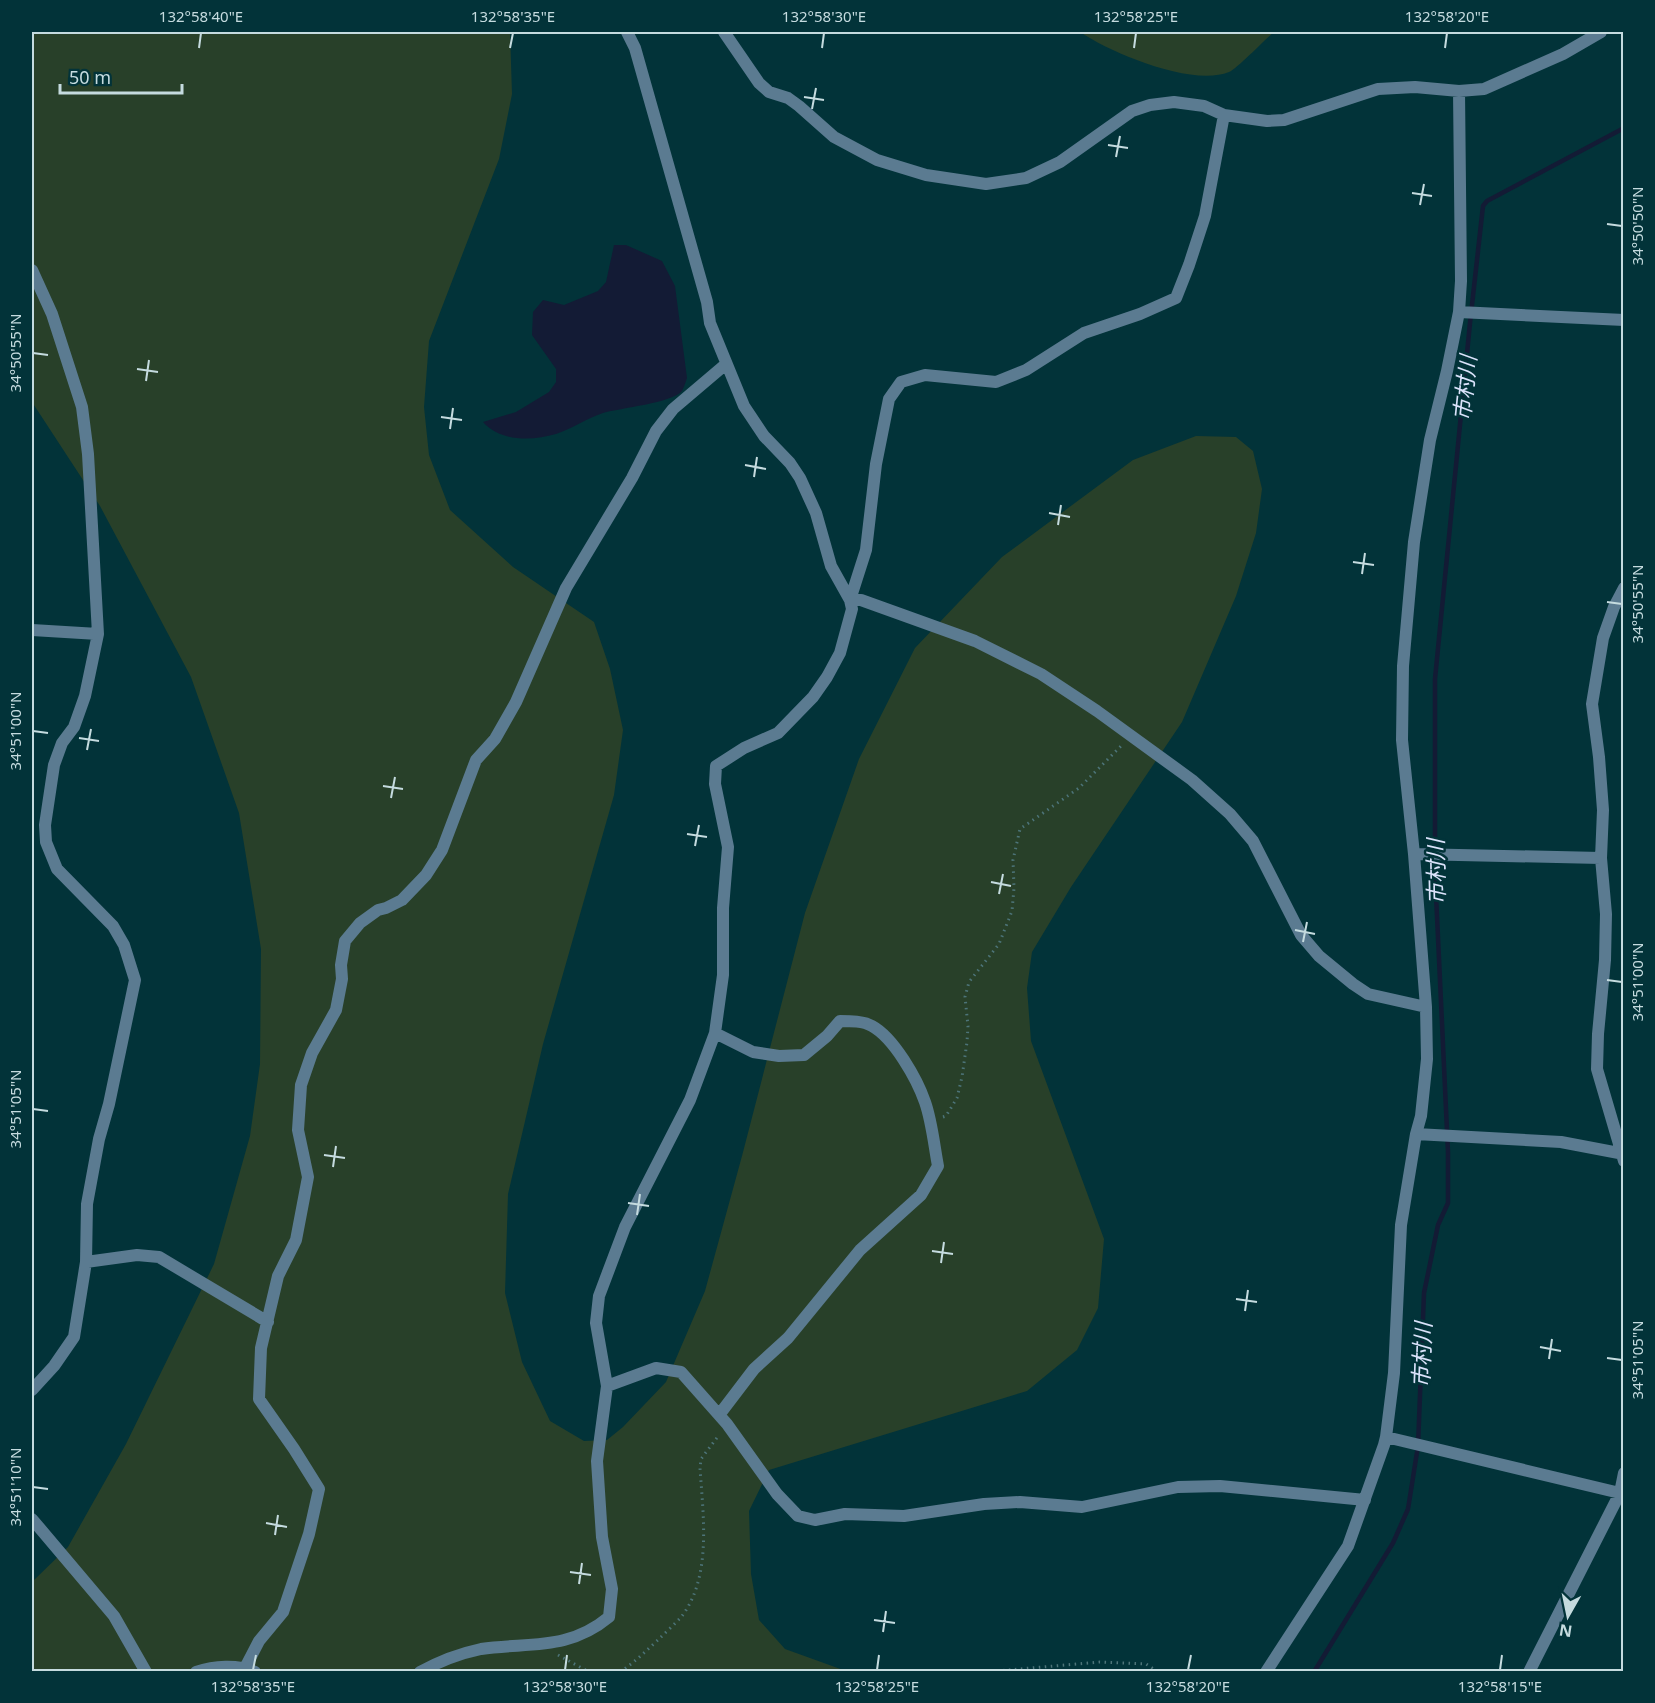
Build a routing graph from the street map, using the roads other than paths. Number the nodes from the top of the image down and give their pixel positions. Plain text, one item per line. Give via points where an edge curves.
1 (627, 32) edge
2 (724, 32) edge
3 (1601, 32) edge
4 (1460, 91) junction
5 (1224, 115) junction
6 (32, 270) edge
7 (1458, 312) junction
8 (1623, 320) edge
9 (726, 364) junction
10 (1623, 588) edge
11 (850, 600) junction
12 (32, 630) edge
13 (98, 634) junction
14 (1414, 854) junction
15 (1601, 858) junction
16 (1426, 1007) junction
17 (715, 1033) junction
18 (1416, 1134) junction
19 (1622, 1156) edge
20 (86, 1262) junction
21 (268, 1322) junction
22 (607, 1386) junction
23 (32, 1390) edge
24 (723, 1419) junction
25 (1386, 1437) junction
26 (1623, 1473) edge
27 (1622, 1494) edge
28 (1365, 1500) junction
29 (32, 1520) edge
30 (250, 1670) edge
31 (146, 1671) edge
32 (196, 1671) edge
33 (420, 1671) edge
34 (1266, 1671) edge
35 (1530, 1671) edge

1 - 9 street via 635,48 710,323
2 - 5 street via 769,92 800,106 834,137 877,159 927,175 986,184 1026,178 1060,162 1132,111 1150,105 1204,105
3 - 4 street via 1563,54 1484,89
4 - 5 street via 1378,89 1267,122
4 - 7 street
5 - 11 street via 1205,216 1176,298 1084,333 1026,370 996,382 925,375 901,382 890,399 876,464 866,550
6 - 13 street via 52,314 81,407 88,454
7 - 8 street
7 - 14 street via 1430,440 1414,542 1404,655 1402,740
9 - 11 street via 744,406 800,478 816,513 831,566
9 - 21 street via 673,409 656,431 566,588 516,702 495,740 476,760 442,850 426,875 402,900 378,909 360,922 345,941 336,1010 312,1053 301,1085 298,1130 308,1177 296,1240 278,1276
10 - 15 street via 1603,638 1592,704 1603,810
11 - 16 street via 861,600 975,641 1041,674 1097,711 1192,780 1230,814 1253,841 1301,935 1319,956 1368,994
11 - 17 street via 852,609 840,653 813,697 778,733 716,766 715,784 728,847 723,975
12 - 13 street
13 - 20 street via 85,696 54,765 45,825 46,842 57,869 113,926 124,945 135,980 87,1204
14 - 15 street
14 - 16 street
15 - 19 street via 1606,914 1597,1069
16 - 18 street via 1427,1059
17 - 22 street via 690,1100 625,1227 599,1296 596,1323
17 - 24 street via 753,1052 804,1055 840,1021 872,1026 885,1036 906,1064 925,1102 938,1166 921,1195 860,1250 788,1338 754,1370
18 - 19 street via 1561,1142
18 - 25 street via 1401,1225 1394,1373
20 - 21 street via 137,1255 159,1257
20 - 23 street via 74,1337
21 - 30 street via 261,1348 259,1399 319,1489 309,1534 283,1612 259,1641
22 - 24 street via 656,1368 681,1372
22 - 33 street via 597,1461 602,1537 612,1589 609,1617 597,1627 559,1642 480,1650
24 - 28 street via 777,1494 798,1516 815,1520 845,1514 904,1516 1020,1502 1082,1507 1178,1487 1220,1486
25 - 27 street
25 - 28 street
26 - 27 street
27 - 35 street
28 - 34 street via 1348,1546
29 - 31 street via 114,1616
30 - 32 street via 213,1667

